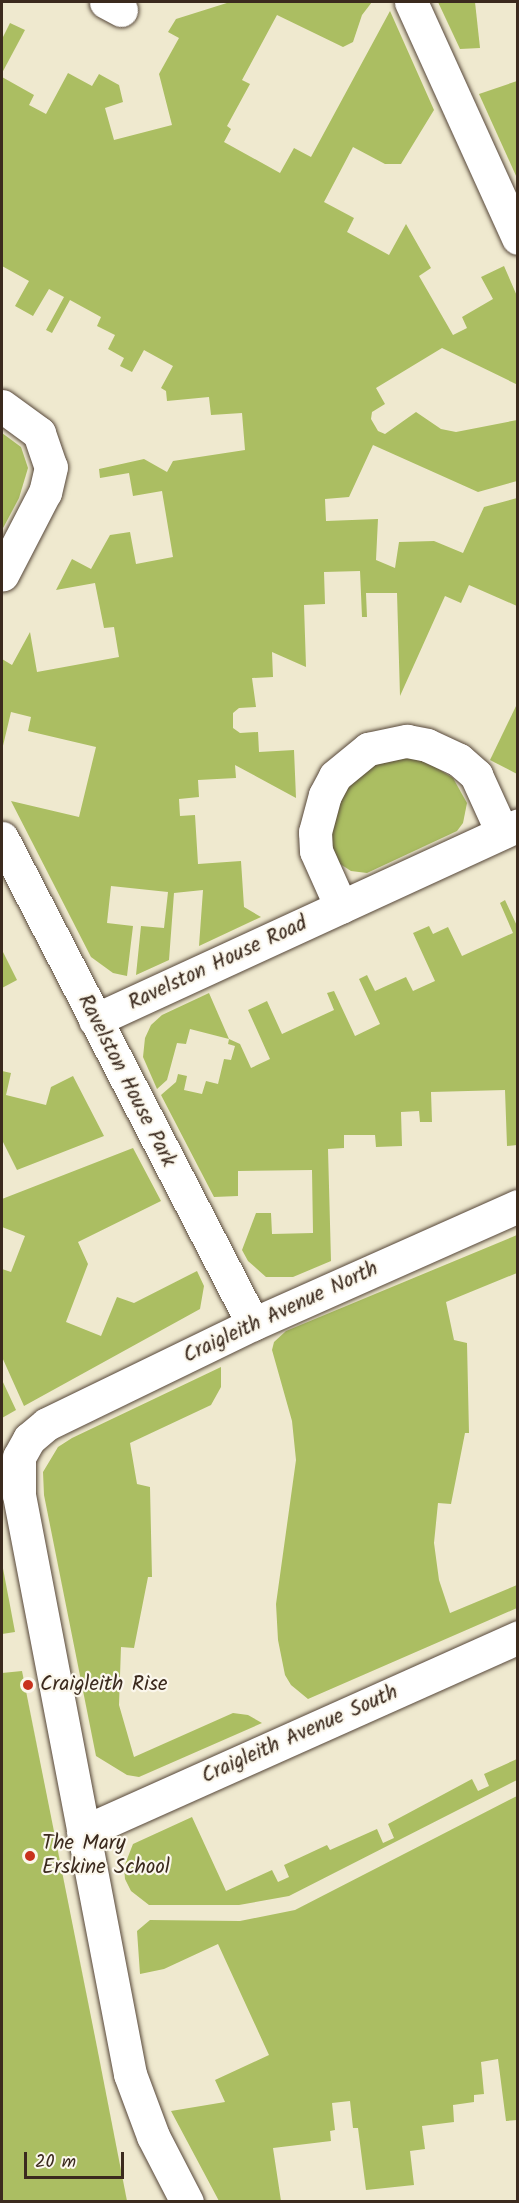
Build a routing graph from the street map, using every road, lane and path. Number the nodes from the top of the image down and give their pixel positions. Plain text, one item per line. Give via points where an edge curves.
1 (411, 2) edge
2 (518, 238) edge
3 (2, 406) edge
4 (2, 575) edge
5 (510, 828) edge
6 (2, 838) edge
7 (341, 907) junction
8 (95, 1020) junction
9 (518, 1206) edge
10 (253, 1324) junction
11 (518, 1637) edge
12 (82, 1832) junction
13 (187, 2202) edge

1 - 2 street
3 - 4 street via 39,434 51,467 45,492
5 - 7 street, Ravelston House Road
5 - 7 street, Ravelston House Road via 476,775 459,760 427,745 407,741 368,749 335,776 325,795 315,832 316,850
6 - 8 street, Ravelston House Park
7 - 8 street, Ravelston House Road
8 - 10 street, Ravelston House Park
9 - 10 street, Craigleith Avenue North
10 - 12 street, Craigleith Avenue North via 47,1424 29,1439 19,1457 19,1495
11 - 12 street, Craigleith Avenue South
12 - 13 street via 130,2074 153,2136

